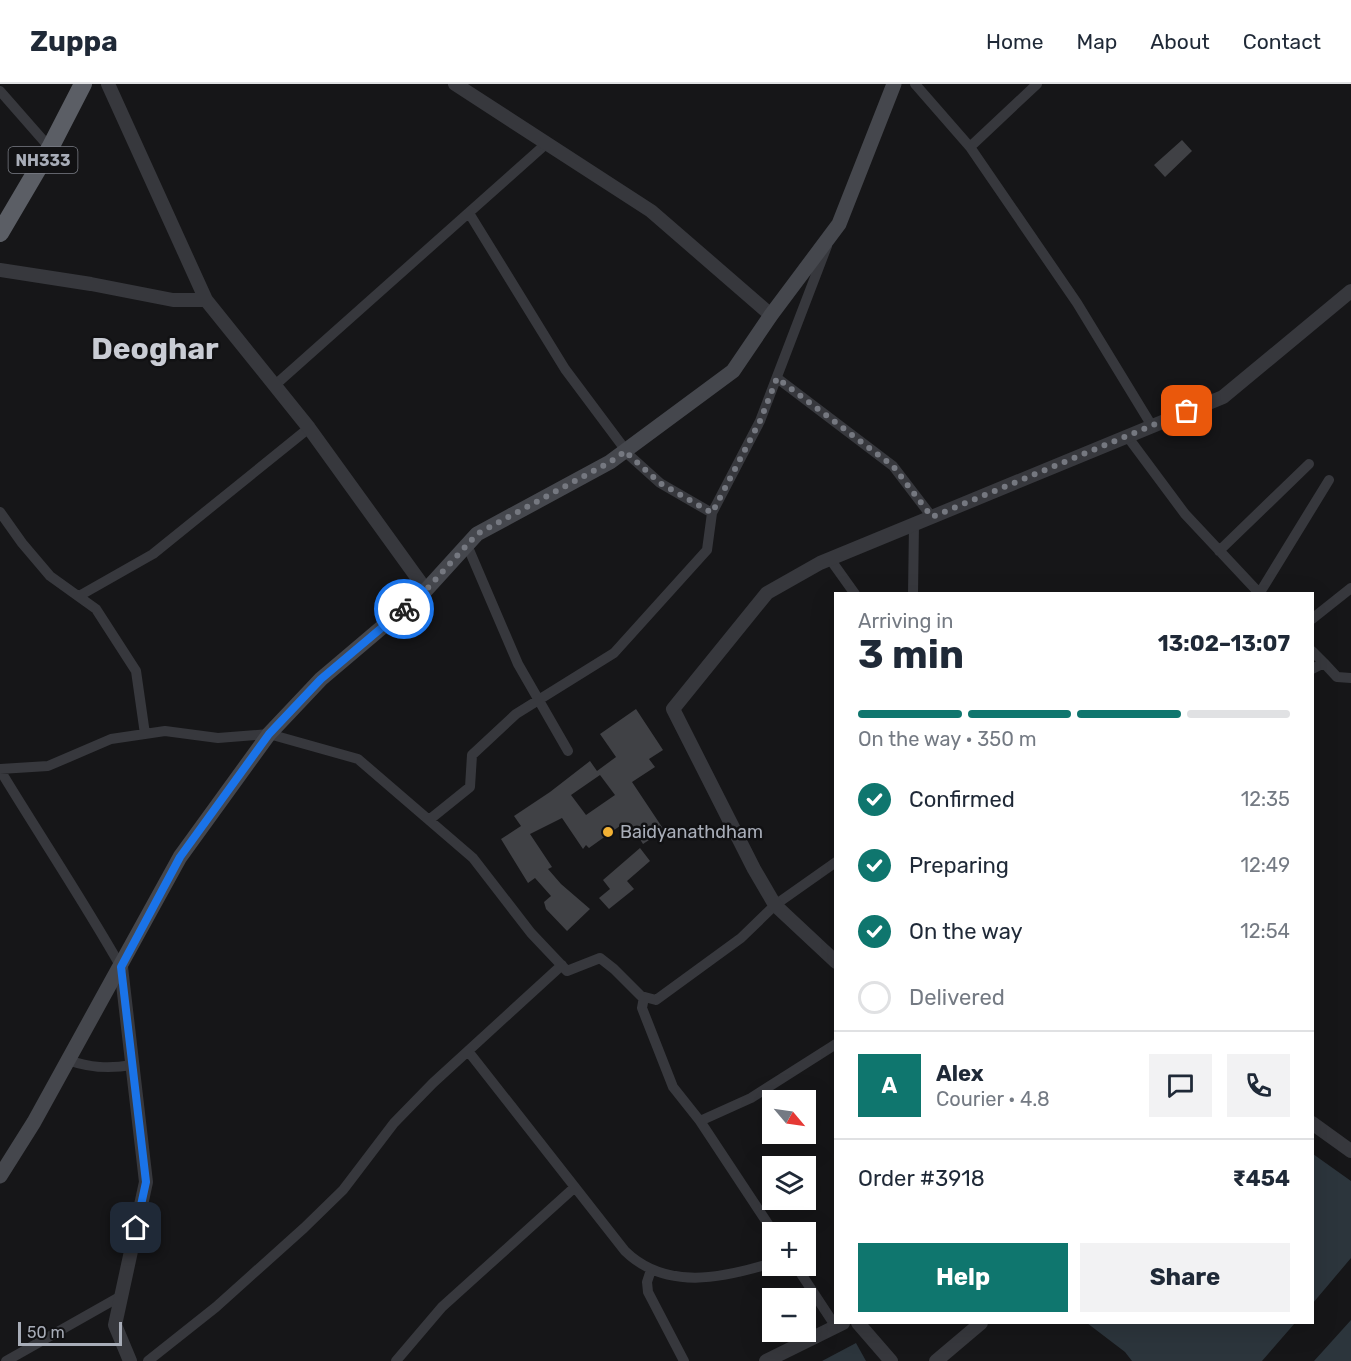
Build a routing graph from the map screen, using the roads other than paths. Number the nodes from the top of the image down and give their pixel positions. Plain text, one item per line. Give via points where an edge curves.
1 (83, 84) edge
2 (108, 84) edge
3 (455, 84) edge
4 (894, 84) edge
5 (915, 84) edge
6 (1037, 84) edge
7 (0, 91) edge
8 (547, 143) junction
9 (970, 147) junction
10 (50, 148) junction
11 (469, 213) junction
12 (0, 233) edge
13 (831, 234) junction
14 (0, 270) edge
15 (1351, 291) edge
16 (206, 300) junction
17 (771, 315) junction
18 (777, 378) junction
19 (274, 386) junction
20 (1152, 426) junction
21 (309, 428) junction
22 (1127, 436) junction
23 (626, 451) junction
24 (1309, 464) dead end
25 (1329, 480) dead end
26 (0, 512) edge
27 (712, 513) junction
28 (932, 517) junction
29 (914, 524) junction
30 (467, 545) junction
31 (1220, 551) junction
32 (831, 559) junction
33 (1351, 588) edge
34 (426, 590) junction
35 (854, 592) edge
36 (913, 592) edge
37 (1257, 592) edge
38 (1260, 592) edge
39 (79, 596) junction
40 (1314, 617) edge
41 (1314, 653) edge
42 (1324, 663) junction
43 (1314, 668) edge
44 (1351, 678) edge
45 (538, 701) junction
46 (145, 734) junction
47 (269, 734) junction
48 (568, 751) dead end
49 (0, 770) edge
50 (429, 820) junction
51 (834, 863) edge
52 (775, 904) junction
53 (834, 960) edge
54 (562, 966) junction
55 (121, 967) junction
56 (644, 997) junction
57 (834, 1045) edge
58 (468, 1051) junction
59 (68, 1060) junction
60 (132, 1065) junction
61 (700, 1122) junction
62 (1314, 1124) edge
63 (1350, 1148) edge
64 (0, 1176) edge
65 (575, 1187) junction
66 (767, 1222) edge
67 (762, 1266) edge
68 (651, 1270) junction
69 (803, 1276) edge
70 (121, 1296) junction
71 (834, 1317) edge
72 (859, 1324) edge
73 (980, 1324) edge
74 (840, 1325) edge
75 (6, 1361) edge
76 (130, 1361) edge
77 (148, 1361) edge
78 (396, 1361) edge
79 (684, 1361) edge
80 (765, 1361) edge
81 (891, 1361) edge
82 (936, 1361) edge

1 - 10 highway, NH333
2 - 16 street
3 - 8 street
4 - 13 main road via 839,224
5 - 9 street
6 - 9 street
7 - 10 street
8 - 11 street
8 - 17 street via 651,211
9 - 20 street via 1077,303
10 - 12 highway, NH333
11 - 19 street
11 - 23 street via 565,369
13 - 17 main road
13 - 18 street
14 - 16 street via 173,300
15 - 20 street via 1222,397
16 - 19 street
17 - 23 main road via 733,371
18 - 27 street via 760,421
18 - 28 street via 893,466
19 - 21 street
20 - 22 street
21 - 34 street
21 - 39 street via 153,554
22 - 28 street
22 - 31 street via 1185,514
23 - 27 street via 660,483
23 - 30 main road via 477,534
24 - 31 street
25 - 38 street
26 - 39 street via 50,576
27 - 45 street via 707,549 614,653
28 - 29 street
29 - 32 street
29 - 36 street
30 - 34 main road
30 - 45 street
31 - 37 street
32 - 35 street
32 - 52 street via 767,593 673,709
33 - 40 street
34 - 47 main road via 321,679
39 - 46 street via 96,609 136,670
41 - 42 street
42 - 43 street
42 - 44 street via 1337,676
45 - 48 street
45 - 50 street via 516,714 472,755 470,787
46 - 47 street via 165,731 218,738
46 - 49 street via 111,739 48,766
47 - 50 street via 358,759
47 - 55 main road via 180,857
49 - 55 street
50 - 54 street via 472,858
51 - 52 street
52 - 53 street
52 - 56 street via 741,938 657,1000
54 - 56 street via 567,971 600,958
54 - 58 street
55 - 59 main road
55 - 60 street
56 - 61 street via 642,1008 673,1087
57 - 61 street via 751,1098
58 - 65 street
58 - 77 street via 394,1123 343,1190 304,1228
59 - 60 street via 100,1068
59 - 64 main road
60 - 70 street via 146,1182
61 - 66 street
62 - 63 street
65 - 68 street via 625,1251
65 - 78 street via 442,1307
67 - 68 street via 733,1275 673,1277
68 - 79 street via 648,1292
69 - 71 street
70 - 75 street
70 - 76 street via 115,1325
72 - 81 street
73 - 82 street
74 - 80 street

